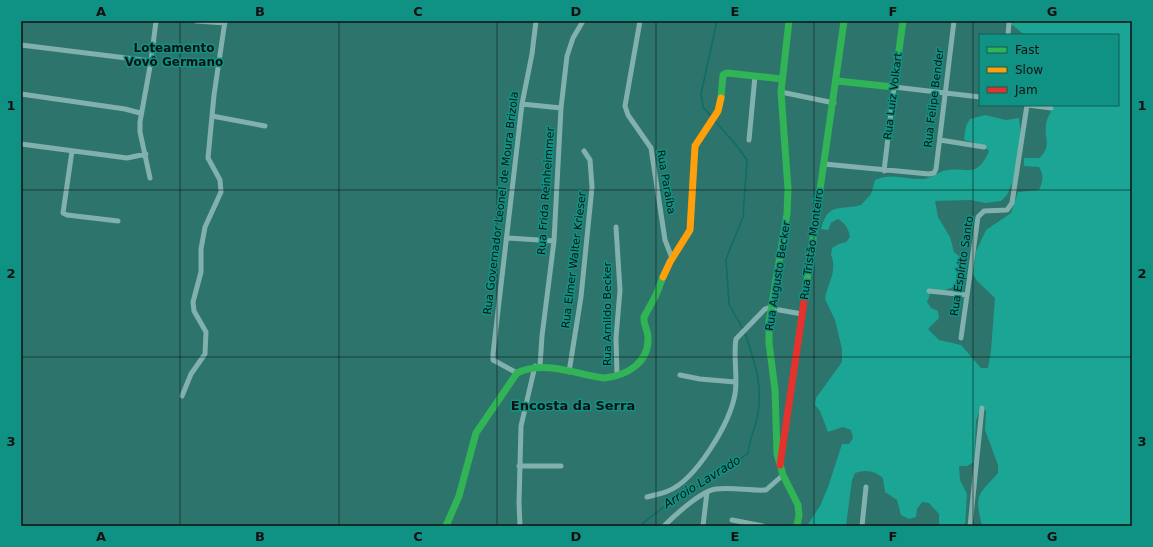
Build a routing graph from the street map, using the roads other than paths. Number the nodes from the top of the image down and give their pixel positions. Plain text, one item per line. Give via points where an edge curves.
1 (156, 21) edge
2 (196, 21) edge
3 (536, 21) edge
4 (583, 21) edge
5 (640, 21) edge
6 (789, 21) edge
7 (844, 21) edge
8 (903, 21) edge
9 (954, 21) edge
10 (225, 22) edge
11 (1009, 23) dead end
12 (1008, 34) edge
13 (21, 45) edge
14 (151, 61) junction
15 (755, 76) junction
16 (782, 79) junction
17 (837, 81) junction
18 (894, 88) junction
19 (781, 92) junction
20 (945, 93) junction
21 (21, 94) edge
22 (979, 97) edge
23 (834, 103) junction
24 (522, 104) junction
25 (1027, 106) edge
26 (1035, 106) edge
27 (561, 108) junction
28 (1051, 108) dead end
29 (140, 113) junction
30 (212, 116) junction
31 (266, 126) dead end
32 (749, 140) dead end
33 (940, 140) junction
34 (21, 144) edge
35 (984, 147) dead end
36 (72, 151) junction
37 (584, 151) dead end
38 (146, 154) junction
39 (824, 164) junction
40 (884, 170) junction
41 (150, 178) dead end
42 (118, 221) dead end
43 (616, 227) dead end
44 (507, 238) junction
45 (554, 241) junction
46 (672, 258) junction
47 (929, 291) dead end
48 (967, 295) junction
49 (771, 308) junction
50 (802, 314) junction
51 (961, 338) dead end
52 (537, 366) junction
53 (569, 372) junction
54 (517, 373) junction
55 (680, 375) dead end
56 (617, 376) junction
57 (735, 382) junction
58 (182, 396) dead end
59 (982, 408) dead end
60 (519, 466) junction
61 (561, 466) dead end
62 (780, 467) junction
63 (783, 475) junction
64 (866, 487) dead end
65 (707, 492) junction
66 (647, 497) dead end
67 (732, 520) dead end
68 (446, 526) edge
69 (520, 526) edge
70 (664, 526) edge
71 (703, 526) edge
72 (763, 526) edge
73 (797, 526) edge
74 (862, 526) edge
75 (970, 526) edge

1 - 14 street
2 - 10 street
3 - 24 street, Rua Governador Leonel de Moura Brizola
4 - 27 street, Rua Frida Reinheimmer via 569,47
5 - 46 street, Rua Paraíba via 625,106 628,115 650,148 665,240
6 - 16 street, Rua Augusto Becker
7 - 17 street, Rua Tristão Monteiro
8 - 18 street, Rua Luiz Volkart
9 - 20 street, Rua Felipe Bender
10 - 30 street
11 - 12 street
13 - 14 street
14 - 29 street
15 - 16 street
15 - 32 street
15 - 46 street via 724,74 720,105 712,121 697,140 690,230
16 - 19 street, Rua Augusto Becker
17 - 18 street
17 - 23 street, Rua Tristão Monteiro
18 - 20 street
18 - 40 street, Rua Luiz Volkart
19 - 23 street
19 - 49 street, Rua Augusto Becker via 788,189 787,214
20 - 22 street
20 - 33 street, Rua Felipe Bender
21 - 29 street via 125,108
23 - 39 street, Rua Tristão Monteiro
24 - 27 street
24 - 44 street, Rua Governador Leonel de Moura Brizola
25 - 48 street, Rua Espírito Santo via 1012,203 1007,210 984,211 978,216
26 - 28 street
27 - 45 street, Rua Frida Reinheimmer
29 - 38 street via 140,132
30 - 31 street
30 - 58 street via 208,158 220,180 221,192 206,227 201,249 201,272 193,302 194,310 206,332 205,354 191,374
33 - 35 street
33 - 40 street, Rua Felipe Bender via 934,172 929,174
34 - 36 street
36 - 38 street via 127,158
36 - 42 street via 63,213
37 - 53 street, Rua Elmer Walter Krieser via 590,160 592,187 581,297
38 - 41 street
39 - 40 street
39 - 50 street, Rua Tristão Monteiro
43 - 56 street, Rua Arnildo Becker via 620,290 616,338
44 - 45 street
44 - 54 street, Rua Governador Leonel de Moura Brizola via 493,360
45 - 52 street, Rua Frida Reinheimmer
46 - 56 street via 643,318 648,337 644,356 631,370
47 - 48 street
48 - 51 street, Rua Espírito Santo
49 - 50 street
49 - 57 street via 765,309 736,339
49 - 62 street, Rua Augusto Becker via 769,343 775,390 776,454
50 - 62 street, Rua Tristão Monteiro
52 - 53 street
52 - 54 street
52 - 60 street, Rua Frida Reinheimmer via 521,426
53 - 56 street via 604,378
54 - 68 street via 476,433 459,496
55 - 57 street
57 - 66 street via 732,407 723,428 700,464 669,491
59 - 75 street
60 - 61 street
60 - 69 street, Rua Frida Reinheimmer
62 - 63 street, Rua Augusto Becker
63 - 65 street via 766,490 715,489
63 - 73 street, Rua Augusto Becker via 798,506 800,515
64 - 74 street
65 - 70 street via 677,513
65 - 71 street
67 - 72 street

